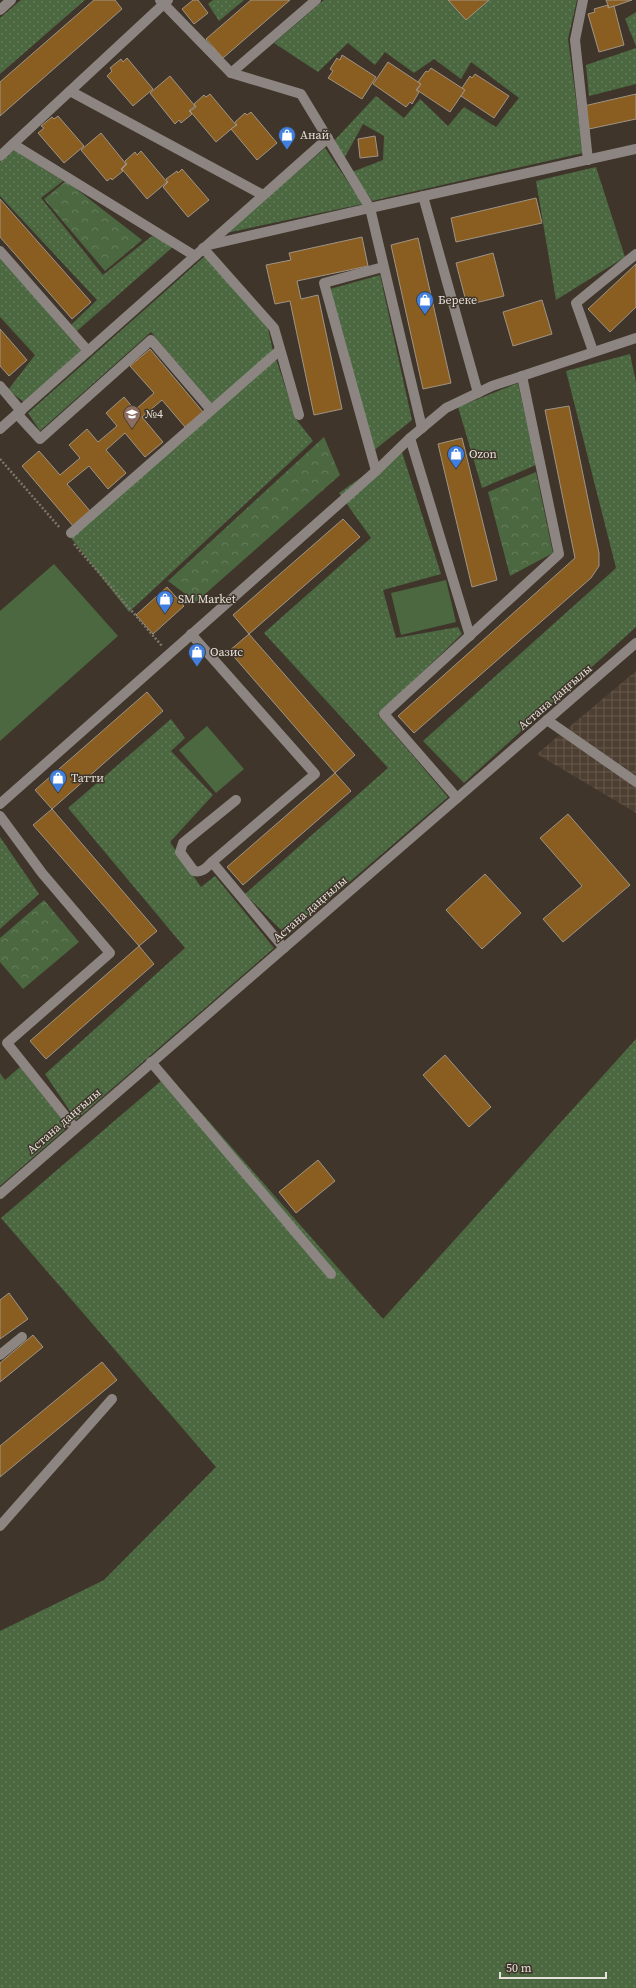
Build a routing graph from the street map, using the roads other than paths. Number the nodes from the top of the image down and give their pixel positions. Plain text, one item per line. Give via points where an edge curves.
1 (11, 0) edge
2 (316, 0) edge
3 (583, 0) edge
4 (164, 1) edge
5 (0, 10) edge
6 (231, 73) junction
7 (70, 91) junction
8 (328, 138) junction
9 (13, 144) junction
10 (636, 149) edge
11 (0, 156) edge
12 (588, 160) junction
13 (263, 195) junction
14 (423, 196) junction
15 (370, 208) junction
16 (205, 247) junction
17 (0, 251) edge
18 (636, 254) edge
19 (195, 256) junction
20 (383, 267) junction
21 (636, 338) edge
22 (280, 350) junction
23 (88, 351) junction
24 (593, 351) junction
25 (522, 376) junction
26 (0, 386) edge
27 (478, 393) junction
28 (211, 410) junction
29 (19, 413) junction
30 (299, 415) dead end
31 (422, 428) junction
32 (0, 430) edge
33 (410, 438) junction
34 (376, 472) junction
35 (68, 535) road end
36 (191, 634) junction
37 (470, 636) junction
38 (636, 643) edge
39 (547, 720) junction
40 (636, 782) edge
41 (457, 798) junction
42 (236, 800) dead end
43 (0, 804) edge
44 (0, 816) edge
45 (212, 862) junction
46 (284, 948) junction
47 (152, 1062) junction
48 (75, 1128) junction
49 (0, 1194) edge
50 (331, 1274) dead end
51 (22, 1337) dead end
52 (0, 1355) edge
53 (112, 1399) dead end
54 (0, 1526) edge

1 - 5 street
2 - 6 street
3 - 12 street via 575,40
4 - 6 street
4 - 7 street
6 - 8 street via 301,94
7 - 9 street
7 - 13 street
8 - 13 street
8 - 15 street
9 - 11 street
9 - 19 street
10 - 12 street
12 - 14 street
13 - 16 street
14 - 15 street
14 - 27 street
15 - 16 street
15 - 20 street
16 - 19 street
16 - 22 street via 274,328
17 - 23 street
18 - 24 street via 576,303
19 - 23 street
20 - 31 street
20 - 34 street via 324,283
21 - 24 street
22 - 28 street
22 - 30 street
23 - 29 street
24 - 25 street
25 - 27 street
25 - 37 street via 559,554
26 - 29 street
27 - 31 street via 446,408
28 - 29 street via 151,340 40,439
28 - 35 street
29 - 32 street
31 - 33 street
33 - 34 street
33 - 37 street
34 - 36 street
36 - 43 street
36 - 45 street via 315,774
37 - 41 street via 384,714
38 - 39 street, Астана даңғылы
39 - 40 street
39 - 41 street, Астана даңғылы
41 - 46 street, Астана даңғылы
42 - 45 street via 183,843 180,852 194,871 204,870
44 - 48 street via 42,873 110,953 6,1043
45 - 46 street
46 - 47 street, Астана даңғылы
47 - 48 street, Астана даңғылы
47 - 50 street
48 - 49 street, Астана даңғылы
51 - 52 street
53 - 54 street

